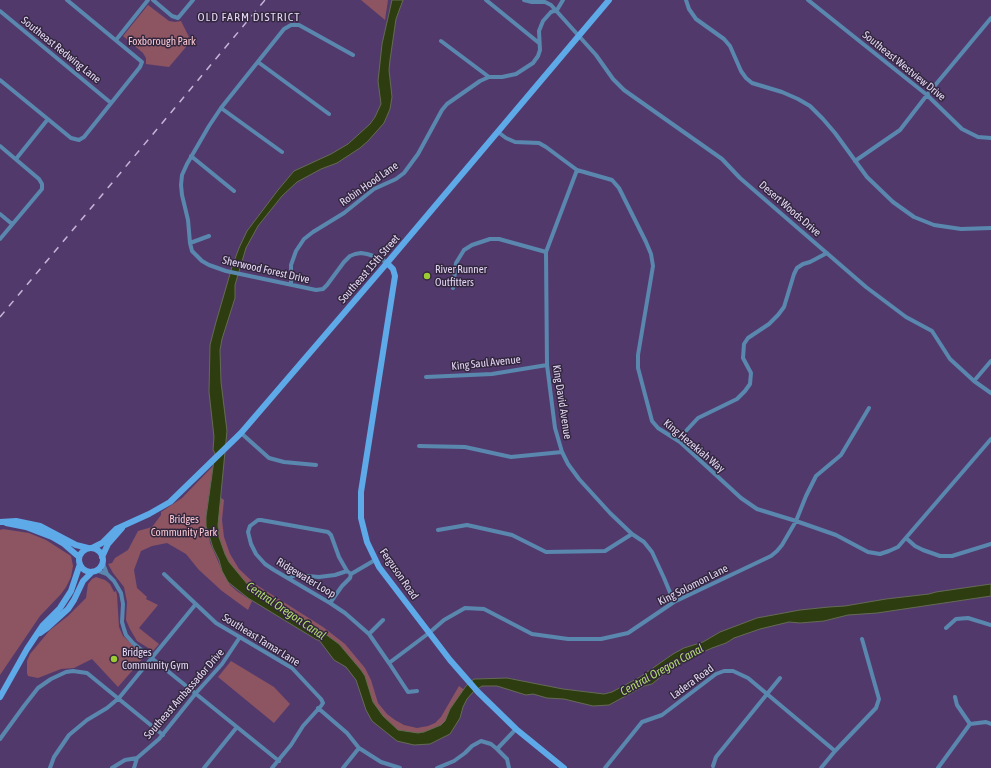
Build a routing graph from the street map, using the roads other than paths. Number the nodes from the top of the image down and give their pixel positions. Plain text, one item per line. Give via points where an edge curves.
1 (67, 0) edge
2 (148, 0) edge
3 (153, 0) edge
4 (193, 0) edge
5 (486, 0) edge
6 (524, 0) edge
7 (564, 0) edge
8 (609, 0) edge
9 (686, 0) edge
10 (808, 0) edge
11 (557, 10) junction
12 (0, 11) edge
13 (991, 18) edge
14 (579, 37) junction
15 (116, 40) junction
16 (441, 41) dead end
17 (539, 43) junction
18 (354, 54) dead end
19 (258, 62) junction
20 (489, 77) junction
21 (0, 80) edge
22 (927, 95) junction
23 (111, 102) junction
24 (221, 108) junction
25 (329, 114) dead end
26 (48, 119) junction
27 (498, 132) junction
28 (991, 138) edge
29 (0, 146) edge
30 (282, 152) dead end
31 (191, 156) junction
32 (16, 159) junction
33 (855, 161) junction
34 (577, 170) junction
35 (234, 191) dead end
36 (0, 214) edge
37 (12, 224) junction
38 (991, 228) edge
39 (209, 236) dead end
40 (0, 239) edge
41 (190, 243) junction
42 (546, 252) junction
43 (827, 253) junction
44 (387, 263) junction
45 (291, 284) junction
46 (453, 288) dead end
47 (991, 360) edge
48 (547, 365) junction
49 (426, 377) dead end
50 (974, 381) junction
51 (991, 393) edge
52 (869, 408) dead end
53 (241, 433) junction
54 (991, 439) edge
55 (680, 442) junction
56 (419, 446) dead end
57 (562, 452) junction
58 (316, 466) dead end
59 (796, 521) junction
60 (2, 522) edge
61 (123, 526) junction
62 (438, 530) dead end
63 (632, 534) junction
64 (906, 538) junction
65 (991, 544) edge
66 (90, 548) junction
67 (79, 557) junction
68 (102, 559) junction
69 (375, 560) junction
70 (80, 564) junction
71 (94, 571) junction
72 (347, 571) junction
73 (107, 574) junction
74 (164, 574) dead end
75 (351, 574) junction
76 (289, 578) junction
77 (674, 602) junction
78 (330, 603) junction
79 (195, 605) junction
80 (383, 620) dead end
81 (991, 625) edge
82 (946, 628) dead end
83 (429, 633) junction
84 (39, 634) junction
85 (369, 634) junction
86 (240, 638) junction
87 (862, 639) dead end
88 (152, 657) junction
89 (389, 663) junction
90 (780, 678) dead end
91 (417, 691) dead end
92 (196, 693) junction
93 (767, 694) junction
94 (0, 697) edge
95 (955, 697) dead end
96 (119, 698) junction
97 (318, 708) junction
98 (970, 724) junction
99 (991, 724) edge
100 (237, 727) junction
101 (516, 729) junction
102 (163, 734) junction
103 (0, 739) edge
104 (359, 748) junction
105 (498, 749) junction
106 (836, 751) junction
107 (137, 758) junction
108 (279, 761) junction
109 (713, 766) dead end
110 (50, 768) edge
111 (112, 768) edge
112 (134, 768) edge
113 (204, 768) edge
114 (272, 768) edge
115 (343, 768) edge
116 (400, 768) edge
117 (437, 768) edge
118 (509, 768) edge
119 (564, 768) edge
120 (605, 768) edge
121 (821, 768) edge
122 (938, 768) edge

1 - 15 street
2 - 15 street
3 - 4 street via 178,18
5 - 17 street
6 - 11 street via 545,2
7 - 11 street, Robin Hood Lane
8 - 14 main road, Southeast 15th Street
9 - 33 street via 696,19 727,43 746,78 752,83 782,92 810,106 836,133
10 - 22 street, Southeast Westview Drive
11 - 14 street, Desert Woods Drive
11 - 17 street, Robin Hood Lane via 551,12 543,21 539,31
12 - 23 street, Southeast Redwing Lane
13 - 22 street
14 - 27 main road, Southeast 15th Street
14 - 43 street, Desert Woods Drive via 624,90 722,158 740,178
15 - 23 street via 142,62
16 - 20 street
17 - 20 street, Robin Hood Lane via 538,56 526,68 516,74
18 - 19 street, Sherwood Forest Drive via 299,25 291,25 284,29
19 - 24 street, Sherwood Forest Drive
19 - 25 street
20 - 45 street, Robin Hood Lane via 447,104 404,173 374,189 344,213 304,239 290,265
21 - 26 street
22 - 28 street, Southeast Westview Drive via 964,131 978,137
22 - 33 street via 900,130
23 - 26 street via 84,137 78,140 71,138
24 - 30 street
24 - 31 street, Sherwood Forest Drive
26 - 32 street
27 - 34 street, King Hezekiah Way via 514,142 546,146
27 - 44 main road, Southeast 15th Street
29 - 32 street
31 - 35 street
31 - 41 street, Sherwood Forest Drive via 182,175 181,185
32 - 37 street via 39,179 42,189
33 - 38 street via 878,189 914,217 941,227
34 - 42 street, King David Avenue
34 - 55 street, King Hezekiah Way via 615,183 651,254 653,266 638,368 652,421
36 - 37 street
37 - 40 street
39 - 41 street
41 - 45 street, Sherwood Forest Drive via 192,251 209,266 240,275
42 - 46 street via 499,239 472,245 464,250 456,263
42 - 48 street, King David Avenue
43 - 50 street, Desert Woods Drive via 906,317 932,331 950,359
43 - 55 street via 798,268 784,307 769,324 748,338 744,344 743,358 751,373 750,384 745,391 737,399 698,418
44 - 45 street, Sherwood Forest Drive via 367,254 355,254 344,262 323,289 316,290
44 - 53 main road, Southeast 15th Street
44 - 69 main road, Ferguson Road via 395,276 360,505 364,534
47 - 50 street
48 - 49 street, King Saul Avenue via 492,374
48 - 57 street, King David Avenue via 555,428
50 - 51 street, Desert Woods Drive
52 - 59 street, King Solomon Lane via 841,455 816,476
53 - 58 street via 269,458
53 - 61 main road, Southeast 15th Street via 170,502
54 - 64 street, King Hezekiah Way
55 - 59 street, King Hezekiah Way via 751,505
56 - 57 street via 465,447 511,458
57 - 63 street, King David Avenue via 578,479
59 - 64 street, King Hezekiah Way via 836,536 868,552 880,554 898,547
59 - 77 street, King Solomon Lane via 771,556
60 - 66 main road via 16,521 40,526 76,545
60 - 67 main road via 26,527 52,537
61 - 66 main road, Southeast 15th Street via 116,529 102,544
61 - 68 main road, Southeast 15th Street via 108,544
62 - 63 street via 467,525 512,535 546,552 605,551
63 - 77 street, King David Avenue via 644,542 652,552
64 - 65 street via 915,546 940,556 952,556
66 - 67 main road via 82,551
66 - 68 main road via 99,551
67 - 70 main road
68 - 71 main road via 101,565
68 - 73 street
69 - 75 street
69 - 83 main road, Ferguson Road
70 - 71 main road via 84,570
70 - 84 main road via 71,591 60,608 43,625
71 - 73 street
71 - 84 main road via 83,581 68,608
72 - 75 street, Ridgewater Loop
72 - 76 street via 336,575 296,575
72 - 76 street, Ridgewater Loop via 328,532 258,520 250,526 248,532 256,554 274,570
73 - 88 street via 121,593 122,622 126,635
74 - 79 street, Southeast Tamar Lane
75 - 78 street
76 - 78 street, Ridgewater Loop
77 - 83 street, King Solomon Lane via 628,633 601,639 568,639 532,634 484,609 465,608 444,620
78 - 85 street, Ridgewater Loop
79 - 86 street, Southeast Tamar Lane via 216,623
79 - 88 street
80 - 85 street
81 - 82 street via 968,618 956,619
83 - 89 street
83 - 101 main road, Ferguson Road via 478,692
84 - 94 main road via 27,649
85 - 89 street, Ridgewater Loop
86 - 92 street, Southeast Ambassador Drive via 222,664
86 - 97 street, Southeast Tamar Lane via 292,668 321,699 323,703
87 - 106 street via 879,699 876,708
88 - 92 street
88 - 96 street
89 - 91 street, Ridgewater Loop via 408,692
90 - 93 street
92 - 100 street
92 - 102 street, Southeast Ambassador Drive
93 - 106 street, Ladera Road
93 - 109 street via 716,757
93 - 120 street, Ladera Road via 748,678 733,671 716,674 662,715 642,722
95 - 98 street
96 - 102 street
96 - 103 street via 88,673 66,672 42,684
96 - 110 street via 75,728 62,744
97 - 104 street via 347,733
97 - 108 street
98 - 99 street
98 - 122 street
100 - 108 street
100 - 113 street
101 - 105 street
101 - 119 main road, Ferguson Road
102 - 107 street, Southeast Ambassador Drive
104 - 115 street
104 - 116 street via 381,762
105 - 117 street via 485,741 478,742 454,761
105 - 118 street via 507,759
106 - 121 street
107 - 111 street, Southeast Ambassador Drive via 125,760
107 - 112 street
108 - 114 street

